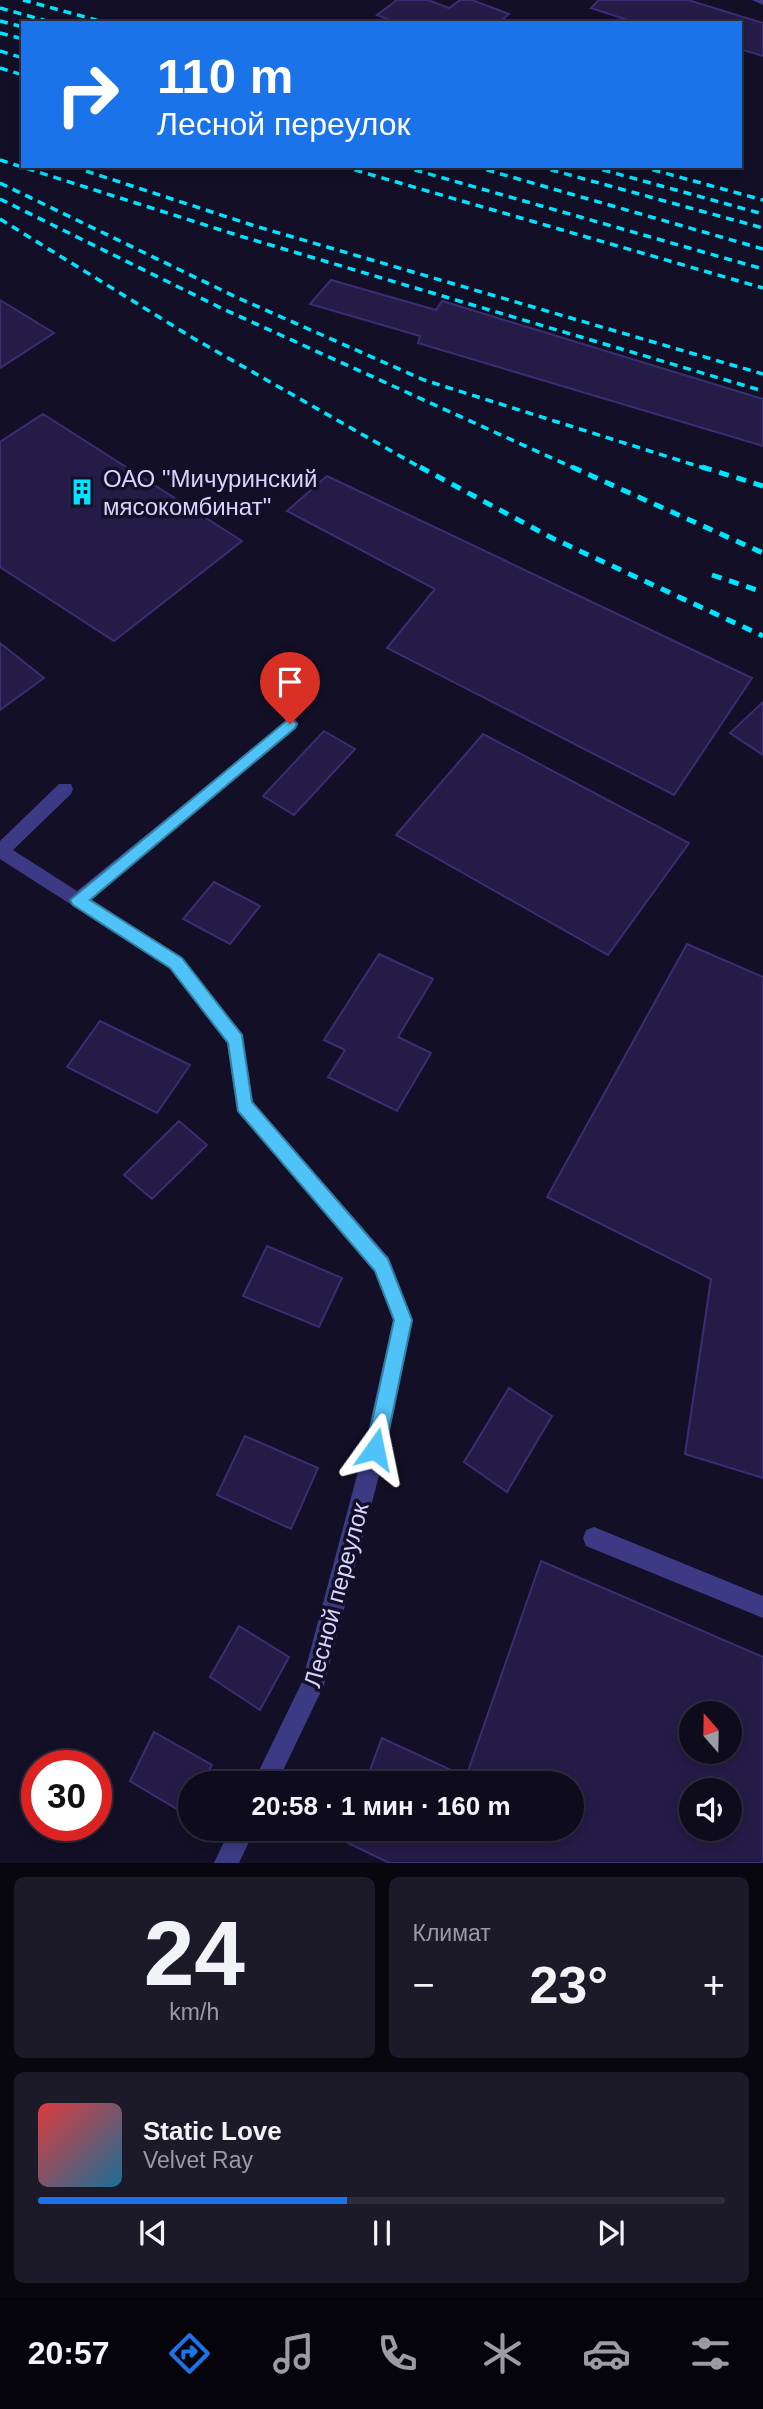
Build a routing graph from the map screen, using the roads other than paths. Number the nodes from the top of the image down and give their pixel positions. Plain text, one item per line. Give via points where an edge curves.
1 (757, 0) edge
2 (763, 2) edge
3 (290, 724) dead end
4 (65, 789) dead end
5 (0, 851) edge
6 (78, 900) junction
7 (594, 1538) dead end
8 (763, 1607) edge
9 (271, 1771) edge
10 (237, 1841) edge
11 (226, 1863) edge

1 - 2 street
3 - 6 street
4 - 5 street
5 - 6 street, Лесной переулок
6 - 9 street, Лесной переулок via 176,963 219,1018 236,1041 244,1105 382,1265 403,1320 375,1449 313,1685
7 - 8 street
10 - 11 street

